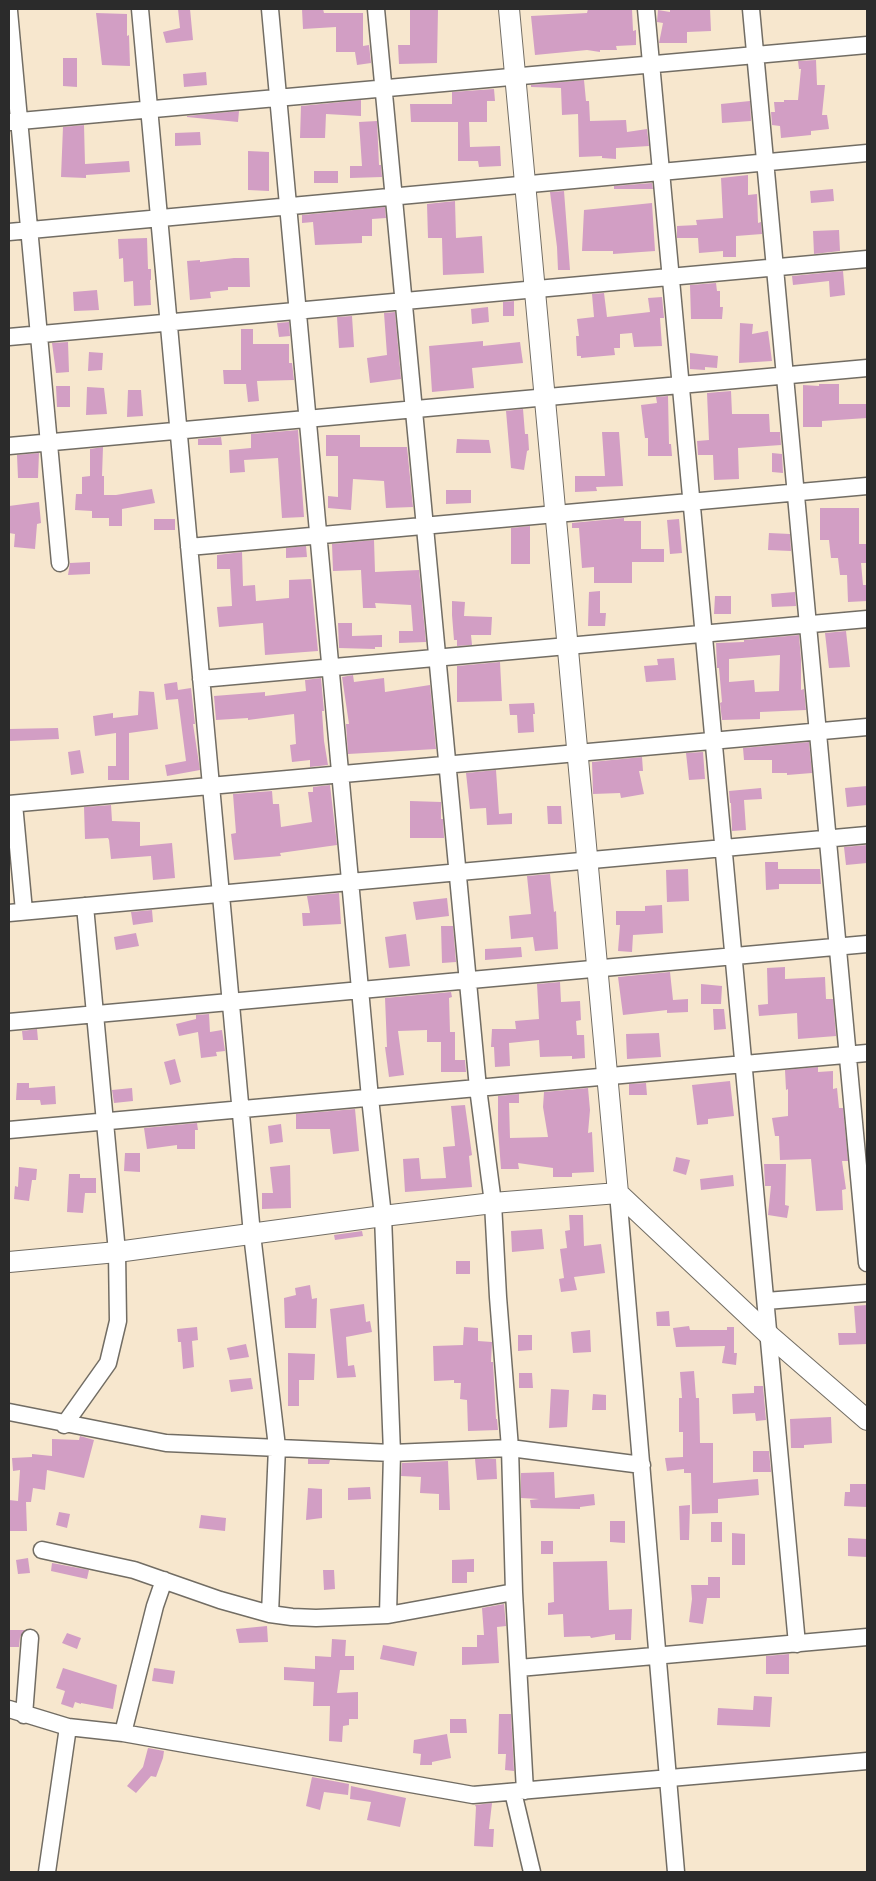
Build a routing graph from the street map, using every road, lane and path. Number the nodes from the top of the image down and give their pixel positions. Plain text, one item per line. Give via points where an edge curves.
1 (140, 9) edge
2 (270, 9) edge
3 (376, 9) edge
4 (509, 9) edge
5 (646, 9) edge
6 (751, 9) edge
7 (9, 11) edge
8 (867, 45) edge
9 (755, 55) junction
10 (651, 64) junction
11 (516, 76) junction
12 (384, 88) junction
13 (278, 98) junction
14 (149, 110) junction
15 (14, 122) edge
16 (867, 153) edge
17 (765, 162) junction
18 (661, 172) junction
19 (525, 184) junction
20 (394, 196) junction
21 (288, 206) junction
22 (159, 218) junction
23 (29, 230) junction
24 (9, 232) edge
25 (867, 259) edge
26 (775, 268) junction
27 (671, 277) junction
28 (535, 289) junction
29 (404, 301) junction
30 (298, 311) junction
31 (168, 322) junction
32 (38, 334) junction
33 (9, 337) edge
34 (867, 368) edge
35 (785, 376) junction
36 (681, 385) junction
37 (545, 398) junction
38 (414, 409) junction
39 (308, 419) junction
40 (178, 430) junction
41 (48, 442) junction
42 (9, 446) edge
43 (867, 486) edge
44 (796, 493) junction
45 (692, 502) junction
46 (556, 514) junction
47 (426, 526) junction
48 (318, 536) junction
49 (189, 547) junction
50 (60, 563) dead end
51 (867, 619) edge
52 (808, 624) junction
53 (704, 634) junction
54 (568, 646) junction
55 (438, 658) junction
56 (331, 668) junction
57 (201, 679) junction
58 (867, 727) edge
59 (818, 731) junction
60 (714, 740) junction
61 (578, 753) junction
62 (448, 765) junction
63 (340, 774) junction
64 (211, 786) junction
65 (11, 804) edge
66 (867, 835) edge
67 (828, 839) junction
68 (724, 848) junction
69 (588, 860) junction
70 (458, 872) junction
71 (351, 882) junction
72 (221, 894) junction
73 (84, 906) junction
74 (16, 912) edge
75 (867, 944) edge
76 (838, 947) junction
77 (734, 956) junction
78 (598, 969) junction
79 (468, 980) junction
80 (361, 990) junction
81 (231, 1002) junction
82 (95, 1014) junction
83 (9, 1022) edge
84 (867, 1053) edge
85 (847, 1054) junction
86 (744, 1064) junction
87 (608, 1076) junction
88 (478, 1088) junction
89 (370, 1098) junction
90 (241, 1109) junction
91 (104, 1122) junction
92 (9, 1130) edge
93 (618, 1192) junction
94 (493, 1202) junction
95 (383, 1216) junction
96 (252, 1234) junction
97 (117, 1252) junction
98 (9, 1262) edge
99 (867, 1263) edge
100 (867, 1293) edge
101 (766, 1302) junction
102 (769, 1335) junction
103 (9, 1412) edge
104 (867, 1420) edge
105 (64, 1424) junction
106 (277, 1447) junction
107 (510, 1448) junction
108 (392, 1453) junction
109 (642, 1465) junction
110 (42, 1550) dead end
111 (164, 1580) junction
112 (514, 1592) junction
113 (270, 1614) junction
114 (388, 1615) junction
115 (867, 1637) edge
116 (30, 1638) dead end
117 (797, 1644) junction
118 (658, 1656) junction
119 (519, 1668) junction
120 (16, 1712) edge
121 (68, 1727) junction
122 (123, 1733) junction
123 (867, 1761) edge
124 (668, 1778) junction
125 (519, 1791) junction
126 (47, 1872) edge
127 (532, 1872) edge
128 (676, 1872) edge

1 - 14 street
2 - 13 street
3 - 12 street
4 - 11 main road
5 - 10 street
6 - 9 street
7 - 15 street
8 - 9 street
9 - 10 street
9 - 17 street
10 - 11 street
10 - 18 street
11 - 12 street
11 - 19 main road
12 - 13 street
12 - 20 street
13 - 14 street
13 - 21 street
14 - 15 street
14 - 22 street
15 - 23 street
16 - 17 street
17 - 18 street
17 - 26 street
18 - 19 street
18 - 27 street
19 - 20 street
19 - 28 main road
20 - 21 street
20 - 29 street
21 - 22 street
21 - 30 street
22 - 23 street
22 - 31 street
23 - 24 street
23 - 32 street
25 - 26 street
26 - 27 street
26 - 35 street
27 - 28 street
27 - 36 street
28 - 29 street
28 - 37 main road
29 - 30 street
29 - 38 street
30 - 31 street
30 - 39 street
31 - 32 street
31 - 40 street
32 - 33 street
32 - 41 street
34 - 35 street
35 - 36 street
35 - 44 street
36 - 37 street
36 - 45 street
37 - 38 street
37 - 46 main road
38 - 39 street
38 - 47 street
39 - 40 street
39 - 48 street
40 - 41 street
40 - 49 street
41 - 42 street
41 - 50 street
43 - 44 street
44 - 45 street
44 - 52 street
45 - 46 street
45 - 53 street
46 - 47 street
46 - 54 main road
47 - 48 street
47 - 55 street
48 - 49 street
48 - 56 street
49 - 57 street
51 - 52 street
52 - 53 street
52 - 59 street
53 - 54 street
53 - 60 street
54 - 55 street
54 - 61 main road
55 - 56 street
55 - 62 street
56 - 57 street
56 - 63 street
57 - 64 street
58 - 59 street
59 - 60 street
59 - 67 street
60 - 61 street
60 - 68 street
61 - 62 street
61 - 69 main road
62 - 63 street
62 - 70 street
63 - 64 street
63 - 71 street
64 - 65 street
64 - 72 street
65 - 74 street
66 - 67 street
67 - 68 street
67 - 76 street
68 - 69 street
68 - 77 street
69 - 70 street
69 - 78 main road
70 - 71 street
70 - 79 street
71 - 72 street
71 - 80 street
72 - 73 street
72 - 81 street
73 - 74 street
73 - 82 street
75 - 76 street
76 - 77 street
76 - 85 street
77 - 78 street
77 - 86 street
78 - 79 street
78 - 87 main road
79 - 80 street
79 - 88 street
80 - 81 street
80 - 89 street
81 - 82 street
81 - 90 street
82 - 83 street
82 - 91 street
84 - 85 street
85 - 86 street
85 - 99 street
86 - 87 street
86 - 101 street
87 - 88 street
87 - 93 main road
88 - 89 street
88 - 94 street
89 - 90 street
89 - 95 street
90 - 91 street
90 - 96 street
91 - 92 street
91 - 97 street
93 - 94 main road
93 - 102 main road
93 - 109 street
94 - 95 main road
94 - 107 street
95 - 96 main road
95 - 108 street
96 - 97 main road
96 - 106 street
97 - 98 main road
97 - 105 street via 118,1321 111,1354 100,1377
100 - 101 street
101 - 102 street
102 - 104 main road
102 - 117 street
103 - 105 street
105 - 106 street via 166,1443
106 - 108 street
106 - 113 street
107 - 108 street
107 - 109 street
107 - 112 street
108 - 114 street
109 - 118 street
110 - 111 street via 134,1570
111 - 113 street
111 - 122 street
112 - 114 street
112 - 119 street
113 - 114 street via 316,1618
115 - 117 street
116 - 120 street
117 - 118 street
118 - 119 street
118 - 124 street
119 - 125 street
120 - 121 street
121 - 122 street
121 - 126 street
122 - 125 street via 473,1795
123 - 124 street
124 - 125 street
124 - 128 street
125 - 127 street

